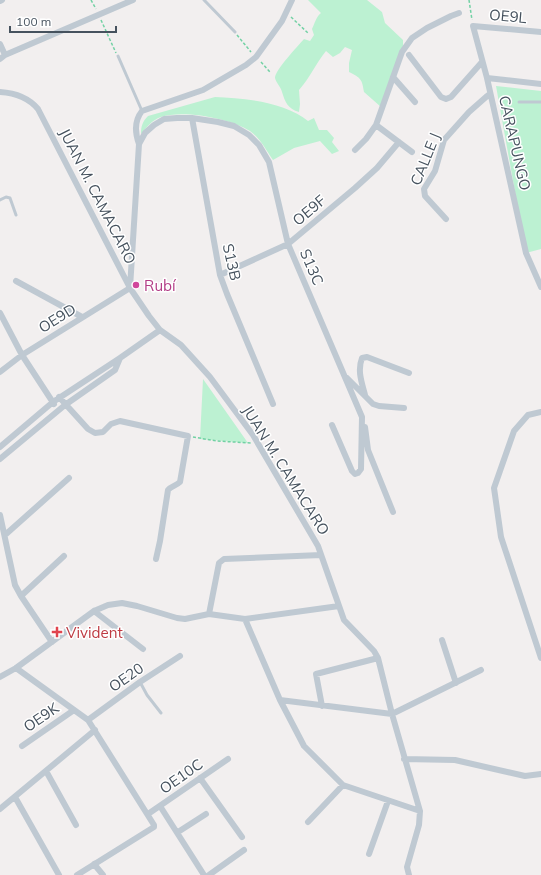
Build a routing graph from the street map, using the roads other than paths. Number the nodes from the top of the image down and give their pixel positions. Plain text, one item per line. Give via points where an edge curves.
1 (133, 0) edge
2 (204, 0) edge
3 (292, 0) edge
4 (459, 13) dead end
5 (473, 26) joint
6 (235, 32) road end
7 (541, 32) edge
8 (0, 44) edge
9 (409, 55) dead end
10 (118, 56) road end
11 (3, 57) edge
12 (482, 62) junction
13 (393, 77) junction
14 (487, 78) junction
15 (541, 84) edge
16 (0, 92) edge
17 (490, 94) junction
18 (415, 102) dead end
19 (519, 102) dead end
20 (541, 102) edge
21 (142, 110) junction
22 (192, 118) junction
23 (376, 125) junction
24 (399, 142) junction
25 (139, 144) junction
26 (354, 150) dead end
27 (412, 152) dead end
28 (0, 200) edge
29 (16, 215) dead end
30 (446, 219) dead end
31 (288, 244) junction
32 (220, 274) junction
33 (16, 281) dead end
34 (541, 287) edge
35 (130, 288) junction
36 (0, 313) edge
37 (82, 317) junction
38 (160, 330) junction
39 (22, 355) junction
40 (120, 358) junction
41 (0, 372) edge
42 (409, 373) dead end
43 (344, 375) junction
44 (365, 395) junction
45 (59, 397) junction
46 (52, 402) junction
47 (273, 404) dead end
48 (65, 405) junction
49 (404, 408) dead end
50 (58, 410) junction
51 (541, 412) edge
52 (362, 417) junction
53 (332, 425) dead end
54 (0, 447) edge
55 (0, 459) edge
56 (69, 478) dead end
57 (393, 512) dead end
58 (0, 515) edge
59 (5, 535) junction
60 (321, 555) junction
61 (64, 556) dead end
62 (156, 559) dead end
63 (21, 596) junction
64 (339, 606) junction
65 (94, 611) junction
66 (209, 614) junction
67 (244, 619) junction
68 (442, 640) dead end
69 (52, 642) junction
70 (143, 649) dead end
71 (180, 656) dead end
72 (378, 658) junction
73 (541, 658) edge
74 (16, 668) junction
75 (481, 670) dead end
76 (0, 677) edge
77 (140, 682) junction
78 (456, 683) junction
79 (280, 700) junction
80 (322, 706) junction
81 (74, 710) junction
82 (161, 713) dead end
83 (392, 714) junction
84 (88, 720) junction
85 (95, 730) junction
86 (22, 746) dead end
87 (228, 759) dead end
88 (404, 759) junction
89 (46, 771) junction
90 (541, 774) edge
91 (200, 778) junction
92 (344, 785) junction
93 (14, 797) junction
94 (388, 801) junction
95 (160, 806) junction
96 (0, 809) edge
97 (420, 811) junction
98 (148, 814) junction
99 (206, 814) dead end
100 (308, 822) dead end
101 (76, 825) dead end
102 (178, 832) junction
103 (242, 837) dead end
104 (244, 850) dead end
105 (369, 854) dead end
106 (94, 864) junction
107 (59, 875) edge
108 (77, 875) edge
109 (103, 875) edge
110 (204, 875) edge
111 (209, 875) edge
112 (409, 875) edge

1 - 11 street
2 - 6 lane
3 - 21 street via 282,21 256,57 246,65 203,90
4 - 13 street via 412,38 402,52
5 - 7 street, OE9L
5 - 12 street, CARAPUNGO
8 - 11 street
9 - 12 street via 441,98 446,99 451,97
10 - 21 lane
12 - 14 street, CARAPUNGO
13 - 18 street
13 - 23 street
14 - 15 street
14 - 17 street, CARAPUNGO
16 - 35 street, JUAN M. CAMACARO via 18,95 38,109
17 - 30 street, CALLE J via 469,112 444,140 435,171 424,189 425,196
17 - 34 street, CARAPUNGO via 526,253
19 - 20 lane
21 - 25 street via 137,122 136,135
22 - 25 street, S13C via 164,119 154,125
22 - 31 street, S13C via 234,126 259,145 269,162
22 - 32 street, S13B
23 - 24 street
23 - 26 street
24 - 27 street
24 - 31 street, OE9F via 377,168
25 - 35 street
28 - 29 lane via 6,196 10,198
31 - 32 street, OE9F
31 - 43 street, S13C
32 - 47 street, S13B
33 - 37 street
35 - 37 street, OE9D
35 - 38 street, JUAN M. CAMACARO
36 - 39 street
37 - 39 street, OE9D
38 - 40 street
38 - 60 street, JUAN M. CAMACARO via 181,345 210,377 258,443
39 - 41 street, OE9D
39 - 46 street
40 - 45 street
40 - 48 street via 115,370
42 - 44 street via 367,357 362,358 359,373
43 - 44 street
43 - 52 street, S13C
44 - 49 street via 379,406
45 - 46 street
45 - 48 street
46 - 50 street
46 - 54 street
48 - 50 street
48 - 62 street via 95,433 103,432 111,424 120,421 188,436 180,482 168,490
50 - 55 street
51 - 73 street via 528,415 514,432 494,488 501,537
52 - 53 street, S13C via 361,469 355,474
52 - 57 street via 368,450
56 - 59 street
58 - 59 street
59 - 63 street via 15,585
60 - 64 street, JUAN M. CAMACARO
60 - 66 street via 221,560
61 - 63 street
63 - 69 street
64 - 67 street
64 - 72 street, JUAN M. CAMACARO via 347,624
65 - 66 street via 108,604 122,603 184,619
65 - 69 street
65 - 70 street
66 - 67 street
67 - 79 street
68 - 78 street
69 - 74 street
71 - 77 street, OE20
72 - 80 street via 316,674
72 - 83 street, JUAN M. CAMACARO
74 - 76 street
74 - 81 street
75 - 78 street
77 - 82 lane
77 - 84 street, OE20
78 - 83 street
79 - 80 street
79 - 92 street via 304,746
80 - 83 street
81 - 84 street
81 - 86 street, OE9K
83 - 88 street, JUAN M. CAMACARO
84 - 85 street
85 - 89 street
85 - 98 street
87 - 91 street, OE10C
88 - 90 street via 455,760 525,776
88 - 97 street, JUAN M. CAMACARO
89 - 93 street
89 - 101 street
91 - 95 street, OE10C
91 - 103 street
92 - 94 street
92 - 100 street
93 - 96 street
93 - 107 street
94 - 97 street
94 - 105 street
95 - 98 street, OE10C
95 - 102 street
97 - 112 street, JUAN M. CAMACARO via 419,826 407,867
98 - 106 street via 154,827
99 - 102 street
102 - 110 street
104 - 111 street
106 - 108 street
106 - 109 street

